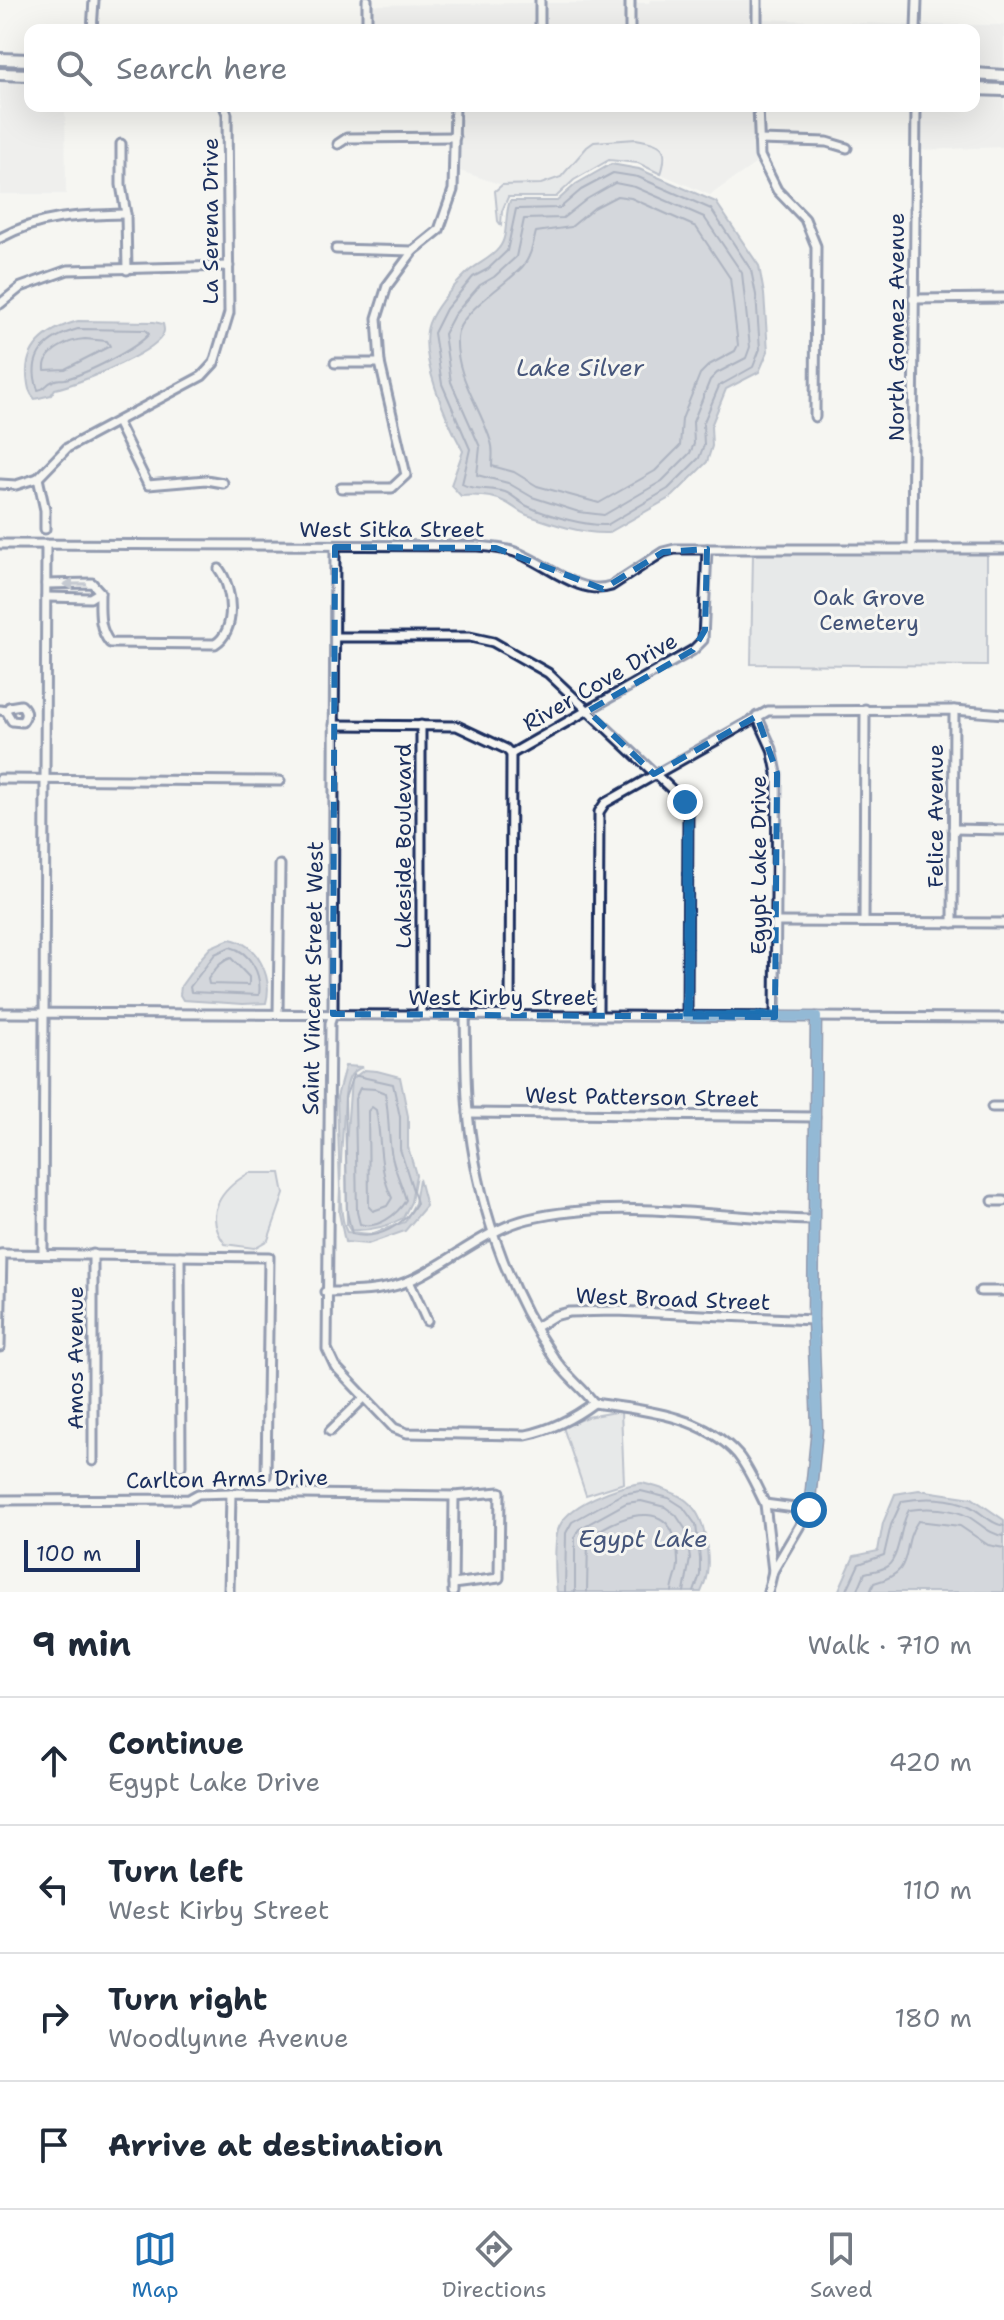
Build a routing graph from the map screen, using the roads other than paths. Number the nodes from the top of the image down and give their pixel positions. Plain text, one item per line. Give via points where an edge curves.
1 (94, 0) edge
2 (367, 0) edge
3 (540, 0) edge
4 (630, 0) edge
5 (757, 0) edge
6 (917, 0) edge
7 (92, 24) edge
8 (367, 24) edge
9 (540, 24) edge
10 (630, 24) edge
11 (757, 24) edge
12 (916, 24) edge
13 (0, 59) edge
14 (24, 60) edge
15 (0, 74) edge
16 (980, 74) edge
17 (24, 75) edge
18 (1004, 76) edge
19 (980, 89) edge
20 (1004, 90) edge
21 (226, 112) edge
22 (455, 112) edge
23 (758, 112) edge
24 (916, 112) edge
25 (455, 137) junction
26 (759, 140) junction
27 (121, 144) dead end
28 (338, 144) dead end
29 (847, 148) dead end
30 (126, 214) junction
31 (0, 238) edge
32 (336, 249) dead end
33 (413, 251) junction
34 (229, 266) junction
35 (127, 270) junction
36 (1004, 298) edge
37 (913, 299) junction
38 (0, 304) edge
39 (335, 363) dead end
40 (380, 363) junction
41 (815, 417) dead end
42 (117, 422) junction
43 (38, 478) junction
44 (223, 483) dead end
45 (0, 484) edge
46 (341, 488) dead end
47 (45, 529) dead end
48 (0, 544) edge
49 (46, 544) junction
50 (335, 547) junction
51 (707, 549) junction
52 (912, 549) junction
53 (1004, 549) edge
54 (219, 569) dead end
55 (46, 584) junction
56 (100, 592) junction
57 (46, 597) junction
58 (335, 637) junction
59 (865, 709) junction
60 (954, 710) junction
61 (588, 711) junction
62 (1004, 714) edge
63 (757, 716) junction
64 (334, 725) junction
65 (421, 725) junction
66 (511, 754) junction
67 (654, 774) junction
68 (0, 779) edge
69 (46, 780) junction
70 (280, 781) dead end
71 (953, 829) junction
72 (1004, 830) edge
73 (280, 865) dead end
74 (776, 922) junction
75 (864, 922) junction
76 (953, 923) junction
77 (1004, 923) edge
78 (45, 1012) junction
79 (0, 1013) edge
80 (278, 1014) junction
81 (333, 1014) junction
82 (421, 1015) junction
83 (465, 1015) junction
84 (510, 1015) junction
85 (598, 1015) junction
86 (687, 1016) junction
87 (775, 1017) junction
88 (816, 1017) junction
89 (1004, 1018) edge
90 (992, 1107) dead end
91 (1004, 1107) edge
92 (468, 1113) junction
93 (815, 1117) junction
94 (993, 1201) dead end
95 (1004, 1201) edge
96 (814, 1220) junction
97 (493, 1232) junction
98 (1, 1254) edge
99 (43, 1254) junction
100 (93, 1254) junction
101 (180, 1256) junction
102 (409, 1281) junction
103 (980, 1291) dead end
104 (1004, 1291) edge
105 (325, 1292) junction
106 (813, 1320) junction
107 (427, 1321) dead end
108 (536, 1327) junction
109 (0, 1347) edge
110 (365, 1397) junction
111 (594, 1403) junction
112 (330, 1431) dead end
113 (93, 1461) dead end
114 (181, 1466) dead end
115 (266, 1476) dead end
116 (231, 1493) junction
117 (454, 1496) junction
118 (0, 1500) edge
119 (765, 1504) junction
120 (809, 1510) junction
121 (773, 1571) junction
122 (453, 1588) edge
123 (229, 1592) edge
124 (768, 1592) edge

1 - 7 street
2 - 8 street
3 - 9 street
4 - 10 street
5 - 11 street
6 - 12 street
13 - 14 main road
15 - 17 main road
16 - 18 main road
19 - 20 main road
21 - 34 street, La Serena Drive
22 - 25 street
23 - 26 street
24 - 37 street, North Gomez Avenue
25 - 28 street via 347,138
25 - 33 street via 453,190 439,230
26 - 29 street via 827,142
26 - 41 street via 760,156 777,190 805,219 816,246
27 - 30 street
30 - 31 street via 45,219
30 - 35 street
32 - 33 street
33 - 40 street via 387,286 377,318
34 - 35 street
34 - 42 street, La Serena Drive via 229,313 214,363 202,376
35 - 38 street via 68,270 21,287
36 - 37 street
37 - 52 street, North Gomez Avenue
39 - 40 street
40 - 46 street via 406,475 392,488
42 - 43 street, La Serena Drive via 67,448
42 - 44 street via 148,485
43 - 45 street
43 - 47 street
48 - 49 street, West Sitka Street
49 - 50 street, West Sitka Street
49 - 55 street
50 - 51 street, West Sitka Street via 496,548 525,556 578,584 603,589 663,552
50 - 58 street, Saint Vincent Street West
51 - 52 street, West Sitka Street
51 - 61 street, River Cove Drive via 703,640
52 - 53 street, West Sitka Street
54 - 56 street via 228,582 230,627 215,644 110,643 100,624
56 -> 55 street via 92,583
55 - 57 street
56 - 57 street via 90,598
57 - 69 street
58 - 61 street via 482,638 548,673
58 - 64 street, Saint Vincent Street West
59 - 60 street
59 - 63 street via 781,709
59 - 75 street
60 - 62 street
60 - 71 street, Felice Avenue
61 - 66 street, River Cove Drive
61 - 67 street
63 - 67 street
63 - 74 street, Egypt Lake Drive via 777,773
64 - 65 street, River Cove Drive
64 - 81 street, Saint Vincent Street West
65 - 66 street, River Cove Drive via 465,728
65 - 82 street, Lakeside Boulevard
66 - 84 street
67 - 85 street via 599,812
67 - 86 street via 685,802 688,813
68 - 69 street
69 - 70 street
69 - 78 street
71 - 72 street
71 - 76 street, Felice Avenue
73 - 80 street
74 - 75 street
74 - 87 street, Egypt Lake Drive
75 - 76 street
76 - 77 street
78 - 79 street, West Kirby Street
78 - 80 street, West Kirby Street
78 - 99 street
80 - 81 street, West Kirby Street
81 - 82 street, West Kirby Street
81 - 105 street, Saint Vincent Street West
82 - 83 street, West Kirby Street
83 - 84 street, West Kirby Street
83 - 92 street
84 - 85 street, West Kirby Street
85 - 86 street, West Kirby Street
86 - 87 street, West Kirby Street
87 - 88 street, West Kirby Street
88 - 89 street, West Kirby Street
88 - 93 street
90 - 91 street
92 - 93 street, West Patterson Street
92 - 97 street
93 - 96 street
94 - 95 street
96 - 97 street via 596,1211 537,1217
96 - 106 street
97 - 102 street
97 - 108 street
98 - 99 street
98 - 109 street
99 - 100 street
100 - 101 street
100 - 113 street, Amos Avenue
101 - 114 street
101 - 115 street via 269,1257
102 - 105 street via 367,1293
102 - 107 street
103 - 104 street
105 - 110 street, Saint Vincent Street West via 327,1349 335,1366
106 - 108 street, West Broad Street via 569,1312
106 - 120 street via 817,1429
108 - 111 street via 554,1358
110 - 111 street, Saint Vincent Street West via 394,1428 424,1434 526,1435
110 - 112 street
111 - 119 street via 657,1412 707,1430 739,1457
116 - 117 street, Carlton Arms Drive
116 - 118 street, Carlton Arms Drive via 189,1499
116 - 123 street
117 - 122 street
117 - 122 street, Carlton Arms Drive via 500,1492 499,1578
119 - 120 street
119 - 121 street
120 - 121 street
121 - 124 street

